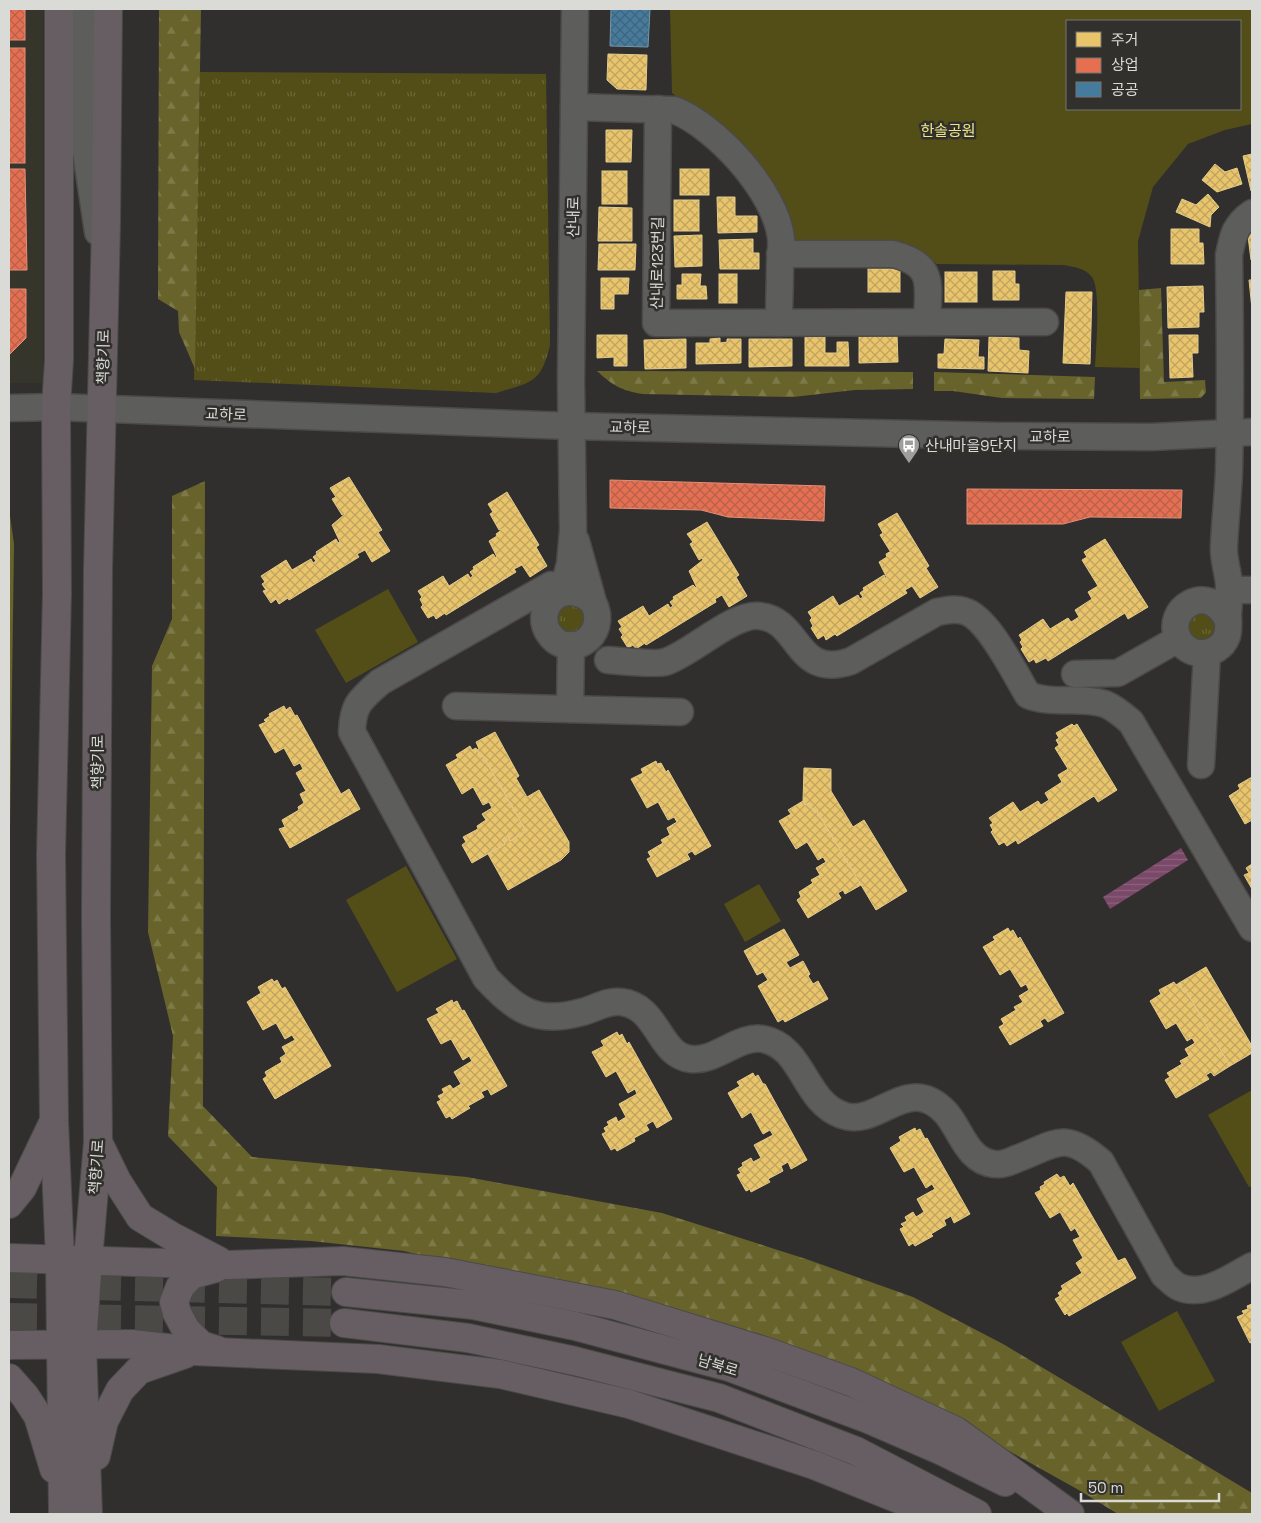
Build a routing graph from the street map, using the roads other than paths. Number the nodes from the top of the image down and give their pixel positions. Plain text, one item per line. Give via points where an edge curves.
1 (59, 9) edge
2 (82, 9) edge
3 (108, 9) edge
4 (575, 9) edge
5 (574, 107) junction
6 (658, 110) junction
7 (1252, 213) edge
8 (780, 254) junction
9 (104, 278) junction
10 (928, 322) junction
11 (1045, 322) dead end
12 (779, 323) junction
13 (1241, 327) edge
14 (56, 407) junction
15 (9, 408) edge
16 (102, 409) junction
17 (571, 426) junction
18 (1241, 433) edge
19 (573, 531) junction
20 (1224, 549) junction
21 (557, 589) junction
22 (1240, 590) edge
23 (1202, 600) junction
24 (593, 602) junction
25 (1228, 620) junction
26 (1178, 639) junction
27 (571, 645) junction
28 (1207, 653) junction
29 (608, 660) dead end
30 (1075, 674) dead end
31 (456, 706) dead end
32 (570, 709) junction
33 (680, 712) dead end
34 (1201, 765) dead end
35 (1252, 928) edge
36 (54, 1121) junction
37 (98, 1142) junction
38 (9, 1204) edge
39 (9, 1258) edge
40 (60, 1259) junction
41 (88, 1260) junction
42 (227, 1265) junction
43 (1252, 1266) edge
44 (346, 1292) tunnel mouth
45 (344, 1323) tunnel mouth
46 (9, 1345) edge
47 (72, 1345) junction
48 (193, 1351) junction
49 (224, 1352) junction
50 (9, 1378) edge
51 (76, 1505) edge
52 (936, 1514) edge
53 (977, 1514) edge
54 (1069, 1514) edge

1 - 14 main road, 책향기로 via 59,360
2 - 9 street via 85,145
3 - 9 main road, 책향기로
4 - 5 street, 산내로
5 - 6 street
5 - 17 street, 산내로
6 - 8 street via 674,110 687,115 713,134 752,176 772,205 781,238
6 - 12 street, 산내로123번길 via 656,323
7 - 13 street via 1233,235 1229,255
8 - 10 street via 893,254 908,258 922,268 928,280
8 - 12 street
9 - 16 main road, 책향기로
10 - 11 street, 산내로123번길
10 - 12 street, 산내로123번길
13 - 18 street
14 - 15 street, 교하로
14 - 16 street, 교하로
14 - 36 main road, 책향기로 via 57,593 51,855
16 - 17 street, 교하로
16 - 37 main road, 책향기로 via 96,916
17 - 18 street, 교하로 via 1009,436 1152,437
17 - 19 street, 산내로
18 - 20 street
19 - 21 street via 570,564
19 - 24 street
20 - 22 street
20 - 23 street
21 - 24 street via 579,592
21 - 27 street via 545,611 546,628 558,642
21 - 43 street via 380,682 362,699 352,715 352,732 486,978 502,995 536,1016 563,1016 601,1004 621,1002 640,1008 653,1021 669,1047 680,1056 692,1059 708,1058 745,1041 762,1039 779,1046 792,1057 819,1101 830,1110 856,1117 915,1097 932,1102 946,1113 968,1148 980,1159 994,1164 1017,1159 1053,1143 1071,1143 1086,1149 1101,1162 1164,1275 1178,1287 1192,1291 1207,1289
22 - 25 street
23 - 25 street via 1219,606
23 - 26 street via 1192,602 1179,614 1176,622
24 - 27 street via 597,609 597,627 585,642
25 - 28 street via 1229,630 1222,646
26 - 28 street via 1190,651
26 - 30 street via 1118,673
27 - 32 street
28 - 34 street
29 - 35 street via 663,662 744,617 761,616 777,622 788,631 814,660 839,665 937,612 964,610 976,616 986,627 1028,695 1038,699 1105,704 1130,722
31 - 32 street
32 - 33 street
36 - 38 main road via 22,1188
36 - 40 main road, 책향기로
37 - 41 main road, 책향기로
37 - 42 main road via 140,1217
39 - 40 main road
40 - 41 main road
40 - 47 main road, 책향기로
41 - 42 main road
41 - 47 main road, 책향기로
42 - 49 main road via 191,1275 180,1286 174,1302 186,1330 201,1345
42 - 54 main road via 343,1261 435,1271 615,1305 768,1352 859,1386 956,1431
44 - 54 main road, 남북로 via 473,1306 575,1326 729,1367 917,1440
45 - 53 main road, 남북로 via 468,1338 720,1398 856,1451
46 - 47 main road
47 - 48 main road via 132,1344
47 - 51 main road, 책향기로
48 - 49 main road
48 - 51 main road via 139,1370 120,1390 104,1421
49 - 52 main road via 378,1359 500,1374 629,1404 814,1465
50 - 51 main road via 38,1416

